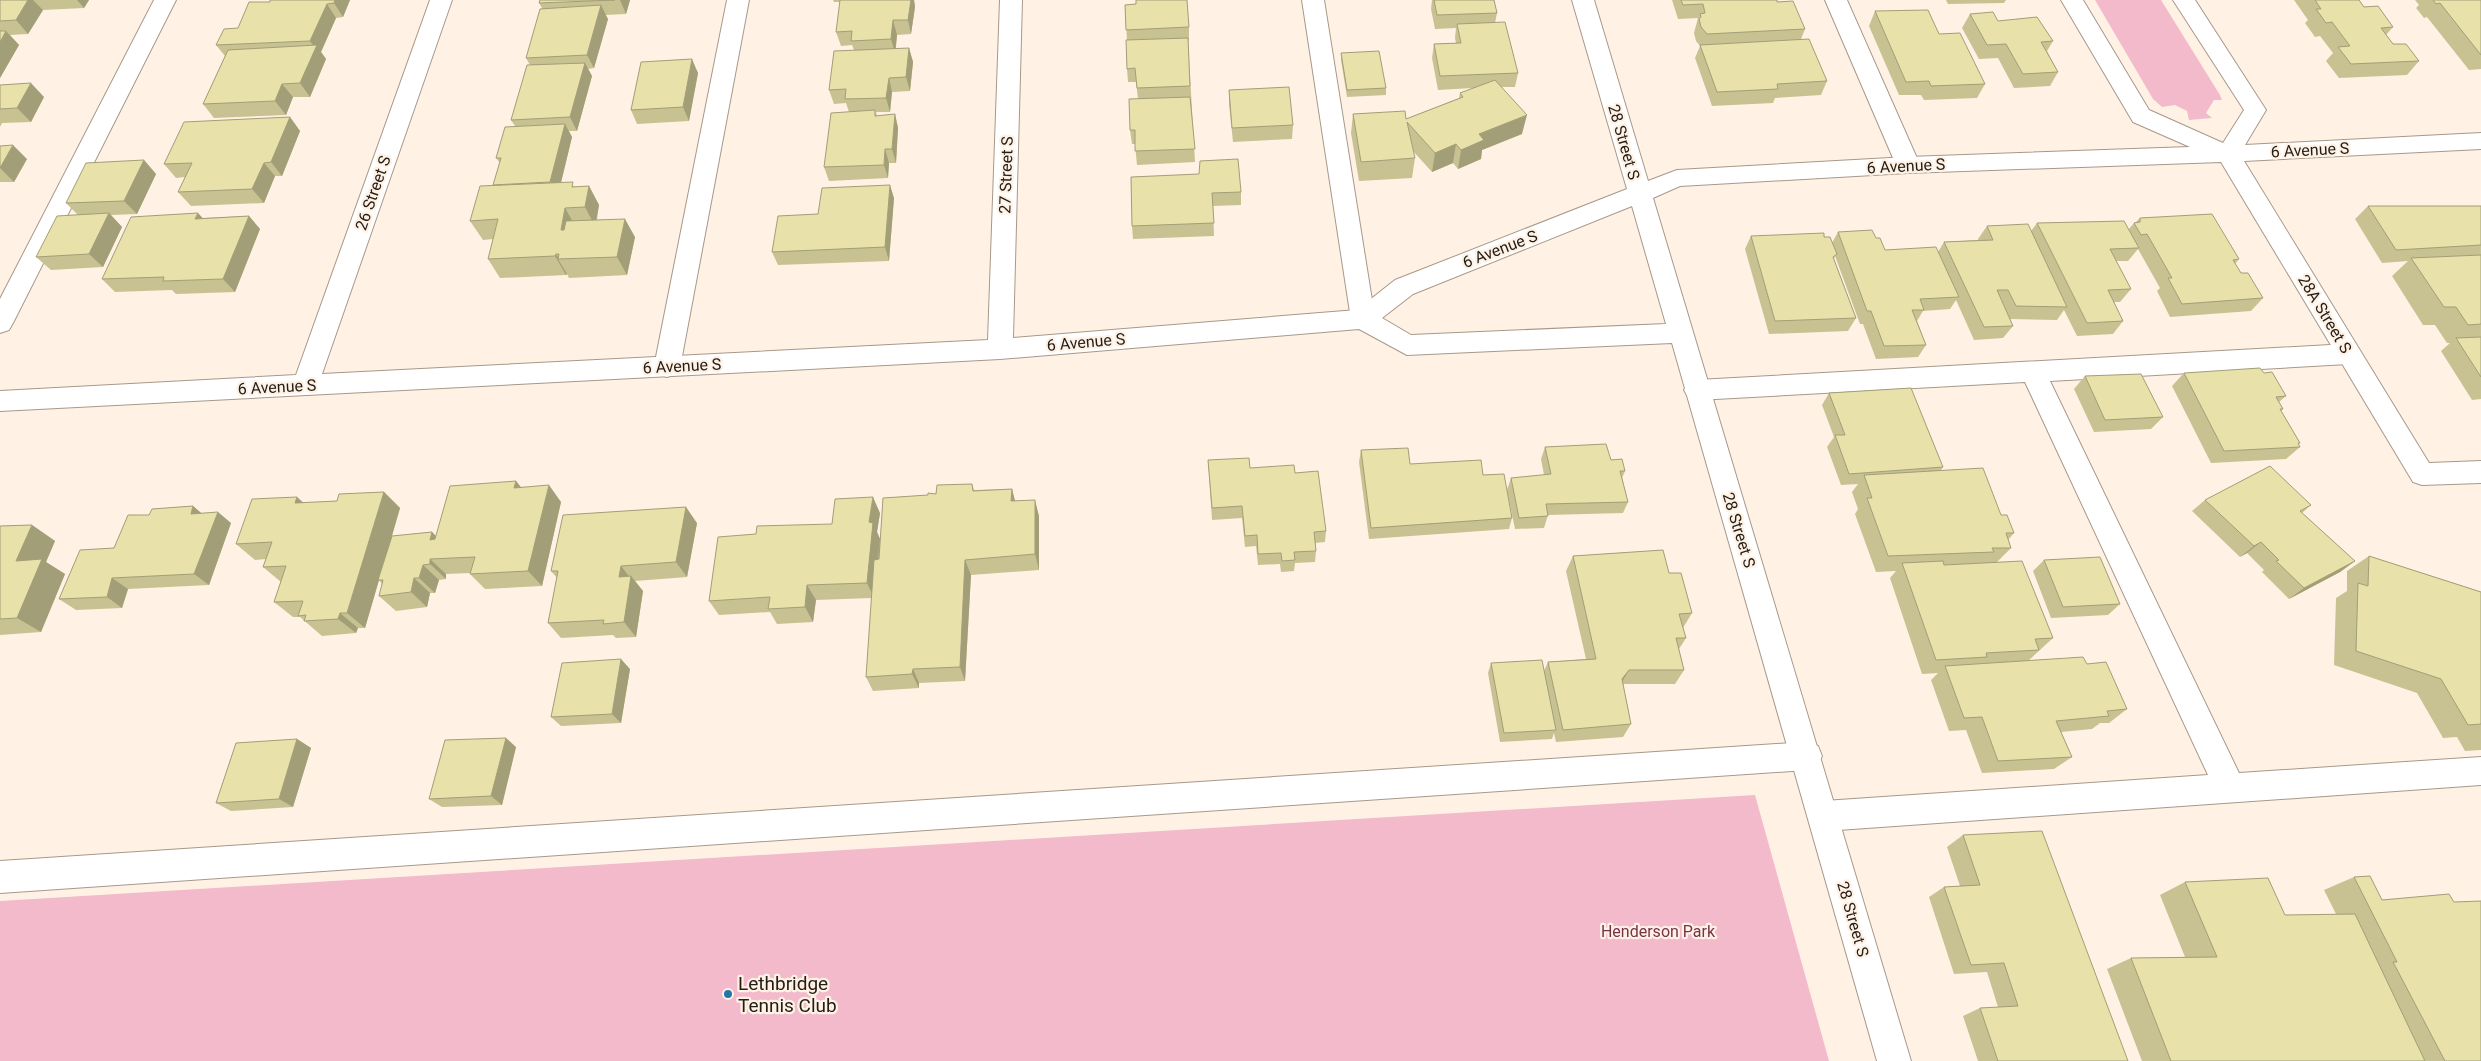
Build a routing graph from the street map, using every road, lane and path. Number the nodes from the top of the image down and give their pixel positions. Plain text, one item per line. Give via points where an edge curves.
1 (165, 0) edge
2 (441, 0) edge
3 (738, 0) edge
4 (1011, 0) edge
5 (1313, 0) edge
6 (1583, 0) edge
7 (1836, 0) edge
8 (2072, 0) edge
9 (2184, 0) edge
10 (2481, 141) edge
11 (2228, 154) junction
12 (1908, 165) junction
13 (1639, 192) junction
14 (1362, 319) junction
15 (0, 324) edge
16 (1680, 333) junction
17 (1000, 350) junction
18 (2348, 354) junction
19 (667, 367) junction
20 (2033, 372) junction
21 (305, 385) junction
22 (1697, 390) junction
23 (0, 400) edge
24 (2481, 472) edge
25 (1807, 756) junction
26 (2481, 772) edge
27 (2230, 788) junction
28 (1824, 816) junction
29 (0, 877) edge
30 (1894, 1061) edge

1 - 15 street
2 - 21 street, 26 Street S
3 - 19 street
4 - 17 street, 27 Street S
5 - 14 street
6 - 13 street, 28 Street S
7 - 12 street
8 - 11 street via 2141,116
9 - 11 street via 2255,110
10 - 11 street, 6 Avenue S
11 - 12 street, 6 Avenue S
11 - 18 street, 28A Street S
12 - 13 street, 6 Avenue S via 1677,178
13 - 14 street, 6 Avenue S via 1596,212 1404,286
13 - 16 street, 28 Street S
14 - 16 street via 1407,345
14 - 17 street, 6 Avenue S
16 - 22 street, 28 Street S
17 - 19 street, 6 Avenue S
18 - 20 street
18 - 24 street, 28A Street S via 2422,474
19 - 21 street, 6 Avenue S
20 - 22 street
20 - 27 street
21 - 23 street, 6 Avenue S
22 - 25 street, 28 Street S
25 - 28 street, 28 Street S
25 - 29 street
26 - 27 street
27 - 28 street
28 - 30 street, 28 Street S

